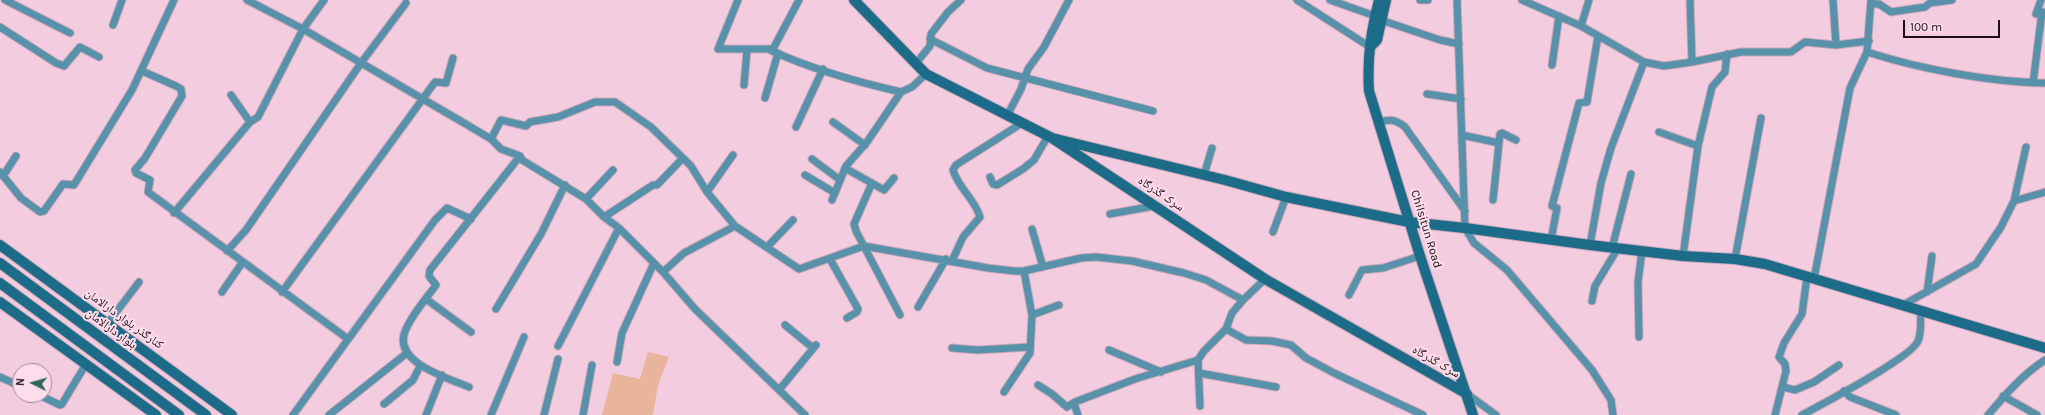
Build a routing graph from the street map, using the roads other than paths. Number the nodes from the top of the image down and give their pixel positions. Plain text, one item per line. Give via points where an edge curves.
1 (5, 0) edge
2 (122, 0) edge
3 (174, 0) edge
4 (247, 0) edge
5 (324, 0) edge
6 (738, 0) edge
7 (799, 0) edge
8 (854, 0) edge
9 (961, 0) edge
10 (1069, 0) edge
11 (1297, 0) edge
12 (1330, 0) edge
13 (1378, 0) edge
14 (1386, 0) edge
15 (1420, 0) edge
16 (1428, 0) edge
17 (1456, 0) edge
18 (1522, 0) edge
19 (1589, 0) edge
20 (1690, 0) edge
21 (1833, 0) edge
22 (1952, 0) edge
23 (2041, 0) edge
24 (1872, 2) edge
25 (406, 3) dead end
26 (2044, 12) edge
27 (1559, 16) junction
28 (1378, 18) junction
29 (113, 25) dead end
30 (1581, 26) junction
31 (0, 27) edge
32 (302, 29) junction
33 (70, 34) dead end
34 (1598, 36) junction
35 (930, 39) junction
36 (1869, 41) junction
37 (1459, 44) junction
38 (1836, 45) junction
39 (1370, 47) junction
40 (747, 50) junction
41 (770, 50) junction
42 (1867, 52) junction
43 (778, 54) junction
44 (1727, 54) junction
45 (99, 57) dead end
46 (453, 58) dead end
47 (917, 62) junction
48 (1644, 62) junction
49 (1692, 62) junction
50 (361, 63) junction
51 (1552, 66) dead end
52 (823, 69) junction
53 (142, 71) junction
54 (926, 74) junction
55 (1026, 78) junction
56 (2033, 82) junction
57 (2045, 83) edge
58 (744, 85) dead end
59 (901, 92) junction
60 (1427, 94) dead end
61 (231, 96) dead end
62 (765, 98) dead end
63 (1461, 99) junction
64 (422, 100) junction
65 (1153, 111) dead end
66 (1008, 116) junction
67 (1761, 118) dead end
68 (250, 122) junction
69 (833, 122) dead end
70 (1378, 122) junction
71 (1022, 123) junction
72 (796, 127) dead end
73 (1659, 132) dead end
74 (1462, 135) junction
75 (1050, 137) junction
76 (491, 139) junction
77 (1516, 140) dead end
78 (1499, 143) junction
79 (865, 145) junction
80 (1698, 146) junction
81 (2026, 147) dead end
82 (1212, 148) dead end
83 (733, 155) dead end
84 (16, 156) dead end
85 (520, 156) junction
86 (683, 158) junction
87 (812, 160) dead end
88 (845, 168) junction
89 (614, 170) dead end
90 (2, 174) edge
91 (1631, 174) dead end
92 (805, 175) dead end
93 (1204, 175) junction
94 (990, 177) dead end
95 (894, 178) dead end
96 (840, 180) junction
97 (872, 183) junction
98 (565, 185) junction
99 (707, 192) junction
100 (2045, 192) edge
101 (1286, 197) junction
102 (586, 199) junction
103 (1493, 200) dead end
104 (2014, 201) junction
105 (1154, 206) junction
106 (1465, 212) junction
107 (174, 213) junction
108 (1110, 214) dead end
109 (604, 217) junction
110 (471, 219) junction
111 (793, 220) dead end
112 (1409, 222) junction
113 (735, 226) junction
114 (619, 228) junction
115 (1465, 228) junction
116 (1032, 229) dead end
117 (1273, 232) dead end
118 (1551, 240) junction
119 (0, 245) edge
120 (1590, 245) junction
121 (864, 246) junction
122 (767, 247) junction
123 (1615, 248) junction
124 (227, 251) junction
125 (1642, 251) junction
126 (1420, 256) junction
127 (1683, 256) junction
128 (1932, 256) dead end
129 (830, 259) junction
130 (1735, 259) junction
131 (949, 260) junction
132 (242, 262) junction
133 (654, 263) junction
134 (0, 264) edge
135 (1043, 267) junction
136 (1024, 271) junction
137 (663, 272) junction
138 (1811, 278) junction
139 (1265, 279) junction
140 (139, 282) dead end
141 (0, 283) edge
142 (222, 292) dead end
143 (282, 292) junction
144 (1927, 292) junction
145 (1349, 295) dead end
146 (426, 299) junction
147 (1243, 300) junction
148 (1592, 301) dead end
149 (0, 302) edge
150 (1059, 305) dead end
151 (1903, 305) junction
152 (918, 307) dead end
153 (496, 309) dead end
154 (1921, 310) junction
155 (900, 315) dead end
156 (1032, 315) junction
157 (848, 318) dead end
158 (108, 323) junction
159 (785, 325) dead end
160 (1226, 329) junction
161 (471, 332) dead end
162 (524, 336) dead end
163 (1639, 337) dead end
164 (348, 339) junction
165 (558, 346) dead end
166 (1030, 347) junction
167 (952, 348) dead end
168 (2045, 348) edge
169 (1109, 350) dead end
170 (407, 353) junction
171 (558, 359) dead end
172 (1198, 360) junction
173 (2045, 360) edge
174 (617, 362) dead end
175 (86, 364) junction
176 (592, 365) dead end
177 (1839, 365) dead end
178 (420, 366) junction
179 (1161, 372) junction
180 (1199, 373) junction
181 (442, 375) junction
182 (0, 376) edge
183 (12, 382) edge
184 (1038, 385) dead end
185 (469, 386) dead end
186 (1276, 387) dead end
187 (1782, 387) junction
188 (779, 390) junction
189 (1844, 391) junction
190 (1004, 392) dead end
191 (1467, 394) junction
192 (2003, 396) junction
193 (52, 401) edge
194 (384, 404) dead end
195 (1074, 404) junction
196 (1200, 406) dead end
197 (156, 415) edge
198 (179, 415) edge
199 (206, 415) edge
200 (232, 415) edge
201 (293, 415) edge
202 (329, 415) edge
203 (426, 415) edge
204 (491, 415) edge
205 (544, 415) edge
206 (583, 415) edge
207 (805, 415) edge
208 (1078, 415) edge
209 (1423, 415) edge
210 (1473, 415) edge
211 (1496, 415) edge
212 (1613, 415) edge
213 (1775, 415) edge
214 (1802, 415) edge
215 (1896, 415) edge
216 (1988, 415) edge
217 (2037, 415) edge

1 - 33 street
2 - 29 street
3 - 53 street
4 - 32 street
5 - 32 street
6 - 40 street via 718,48
7 - 41 street
8 - 47 main road, سرک گذرگاه
9 - 35 street via 948,12
10 - 55 street via 1044,47 1028,68
11 - 39 street
12 - 28 street
13 - 28 main road, Chilsitun Road
14 - 28 main road, Chilsitun Road
15 - 16 street
17 - 37 street
18 - 27 street
19 - 30 street
20 - 49 street
21 - 38 street
22 - 24 street via 1891,12
23 - 26 street via 2036,14
24 - 36 street
25 - 50 street
26 - 56 street
27 - 30 street
27 - 51 street
28 - 37 street
28 - 39 main road, Chilsitun Road via 1370,39
30 - 34 street
31 - 45 street via 64,66 80,47
32 - 50 street
32 - 68 street via 258,117
34 - 48 street
34 - 118 street via 1587,102 1579,103 1552,206 1557,208
35 - 47 street via 927,52
35 - 55 street via 987,68
36 - 38 street
36 - 42 street
37 - 63 street
38 - 44 street via 1805,42 1791,52
39 - 70 main road, Chilsitun Road via 1369,91
40 - 41 street
40 - 58 street
41 - 43 street
42 - 56 street via 1925,67 2017,82
42 - 138 street via 1850,88
43 - 52 street
43 - 62 street
44 - 49 street
44 - 80 street via 1725,72 1712,88
46 - 64 street via 446,83 435,82
47 - 54 main road, سرک گذرگاه
48 - 49 street via 1664,66
48 - 120 street via 1611,148 1601,183
50 - 64 street
50 - 124 street via 250,224
52 - 59 street
52 - 72 street
53 - 90 street via 74,185 63,184 42,212 22,198
53 - 107 street via 181,89 182,96 135,172 150,180 148,192
54 - 59 street via 912,87
54 - 66 main road, سرک گذرگاه
55 - 65 street
55 - 66 street
56 - 57 street
59 - 79 street
60 - 63 street
61 - 68 street
63 - 74 street
64 - 76 street
64 - 143 street
66 - 71 main road, سرک گذرگاه
67 - 130 street
68 - 107 street
69 - 79 street
70 - 106 street via 1397,120 1405,127
70 - 112 main road, Chilsitun Road
71 - 75 main road, سرک گذرگاه
71 - 131 street via 956,165 953,170 978,208 980,217 963,237
73 - 80 street
74 - 78 street
74 - 106 street
75 - 93 main road
75 - 94 street via 1034,160 1024,169 996,185
75 - 105 main road, سرک گذرگاه
76 - 85 street via 501,149
76 - 86 street via 501,120 526,126 530,122 558,117 595,102 615,102 649,126
77 - 78 street via 1500,133
78 - 103 street
79 - 88 street
80 - 127 street
81 - 104 street
82 - 93 street
83 - 99 street
84 - 90 street
85 - 98 street via 522,160
85 - 110 street
86 - 99 street
86 - 109 street via 657,185 653,185
87 - 96 street
88 - 96 street
88 - 97 street
89 - 102 street
91 - 123 street
92 - 96 street via 833,196
93 - 101 main road
95 - 97 street via 885,190
97 - 121 street via 854,224
98 - 102 street
98 - 153 street via 538,240
99 - 113 street
100 - 104 street
101 - 112 main road
101 - 117 street
102 - 109 street
104 - 144 street via 2001,227 1976,264
105 - 108 street
105 - 139 main road, سرک گذرگاه
106 - 115 street
107 - 124 street
109 - 114 street
110 - 146 street via 430,270 429,276 436,285
110 - 164 street via 446,208 443,210
111 - 122 street
112 - 115 main road
112 - 126 main road, Chilsitun Road
113 - 122 street
113 - 137 street via 684,253
114 - 133 street
114 - 165 street
115 - 118 main road
115 - 212 street via 1474,243 1507,270 1592,370 1611,400
116 - 135 street
118 - 120 main road
119 - 158 main road, کنارگذر بلوار دارالامان
120 - 123 main road
121 - 129 street
121 - 131 street
121 - 155 street
122 - 129 street via 799,269
123 - 125 main road
123 - 148 street via 1594,286
124 - 132 street
125 - 127 main road
125 - 163 street via 1638,282
126 - 145 street via 1383,268 1362,270
126 - 191 main road, Chilsitun Road
127 - 130 main road
128 - 144 street
129 - 157 street via 858,309
130 - 138 main road via 1765,264
131 - 136 street via 988,268
131 - 152 street
132 - 142 street
132 - 143 street
133 - 137 street
133 - 174 street via 622,333
134 - 199 main road, بلوار دارالامان
135 - 136 street
135 - 147 street via 1081,258 1132,261 1206,280
136 - 156 street
137 - 188 street via 695,308
138 - 151 main road
138 - 187 street via 1802,314 1784,343 1779,357 1785,364 1786,371
139 - 147 street
139 - 191 main road, سرک گذرگاه
140 - 158 street
141 - 198 main road
143 - 164 street
144 - 151 street
146 - 161 street
146 - 170 street via 405,329 403,340
147 - 160 street via 1232,313
149 - 175 main road
150 - 156 street
151 - 154 main road
154 - 168 main road
154 - 189 street via 1919,340 1916,345 1889,365
156 - 166 street
158 - 200 main road, کنارگذر بلوار دارالامان
159 - 188 street via 814,347
160 - 172 street
160 - 209 street via 1246,340 1291,345 1306,358 1334,373
162 - 204 street
164 - 201 street
166 - 167 street via 978,350
166 - 190 street via 1030,353
169 - 179 street
170 - 178 street
170 - 202 street
171 - 205 street
172 - 179 street
172 - 180 street
173 - 192 street via 2031,369
175 - 193 street via 62,404
175 - 197 main road
176 - 206 street
177 - 187 street via 1814,382 1795,390
178 - 181 street
178 - 194 street via 413,380
179 - 195 street
180 - 186 street
180 - 196 street
181 - 185 street
181 - 203 street
182 - 183 street
184 - 195 street via 1066,407
187 - 213 street
188 - 207 street
189 - 214 street
189 - 215 street via 1850,397
191 - 210 main road, Chilsitun Road
191 - 211 street
192 - 216 street
192 - 217 street
195 - 208 street

